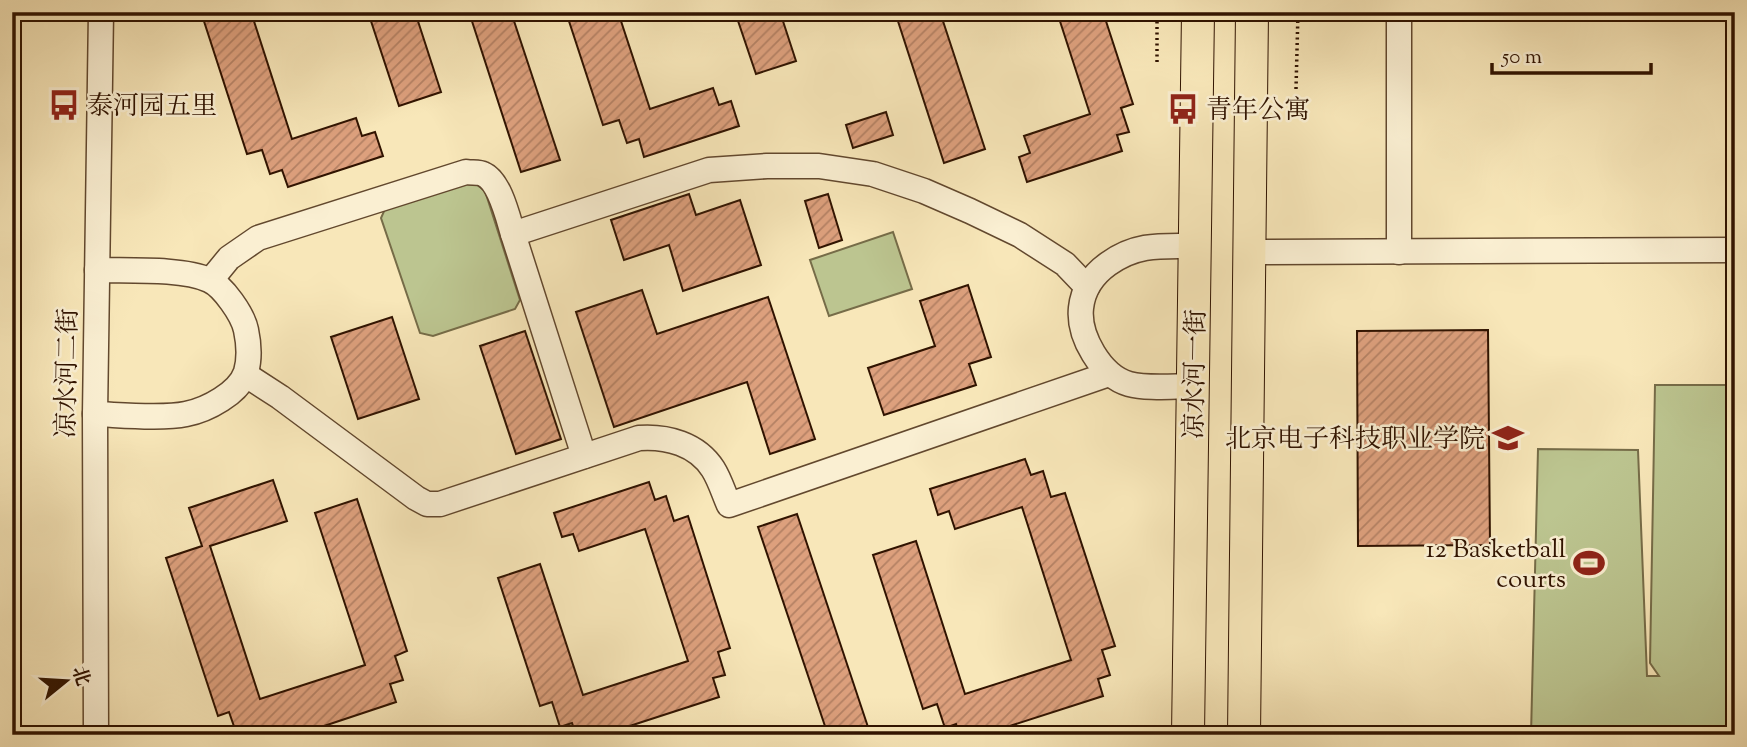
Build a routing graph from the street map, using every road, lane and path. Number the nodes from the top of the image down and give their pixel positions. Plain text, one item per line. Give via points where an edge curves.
1 (101, 12) edge
2 (1157, 12) edge
3 (1198, 12) edge
4 (1252, 12) edge
5 (1298, 12) edge
6 (1399, 12) edge
7 (1157, 62) dead end
8 (1296, 89) dead end
9 (513, 234) junction
10 (1196, 246) junction
11 (1735, 250) edge
12 (1250, 252) junction
13 (1399, 252) junction
14 (97, 270) junction
15 (211, 281) junction
16 (1087, 287) junction
17 (1109, 374) junction
18 (246, 375) junction
19 (1193, 386) junction
20 (95, 414) junction
21 (584, 456) junction
22 (96, 735) edge
23 (1188, 735) edge
24 (1244, 735) edge

1 - 14 street, 凉水河二街
2 - 7 path
3 - 10 main road, 凉水河一街
4 - 12 main road, 凉水河一街
5 - 8 path
6 - 13 street
9 - 15 street via 493,183 483,174 466,172 258,238 229,258
9 - 16 street via 709,170 819,166 873,174 970,211 1065,264
9 - 21 street
10 - 16 street via 1145,247 1124,254
10 - 19 main road, 凉水河一街
11 - 13 street
12 - 13 street
12 - 24 main road, 凉水河一街
14 - 15 street via 186,273
14 - 20 street, 凉水河二街
15 - 18 street via 233,302 245,323 250,348
16 - 17 street via 1080,308 1083,329 1092,352
17 - 19 street via 1129,384
17 - 21 street via 729,505 713,469 697,451 676,442 639,438
18 - 20 street via 230,393 186,414
18 - 21 street via 427,504 440,504
19 - 23 main road, 凉水河一街
20 - 22 street, 凉水河二街

